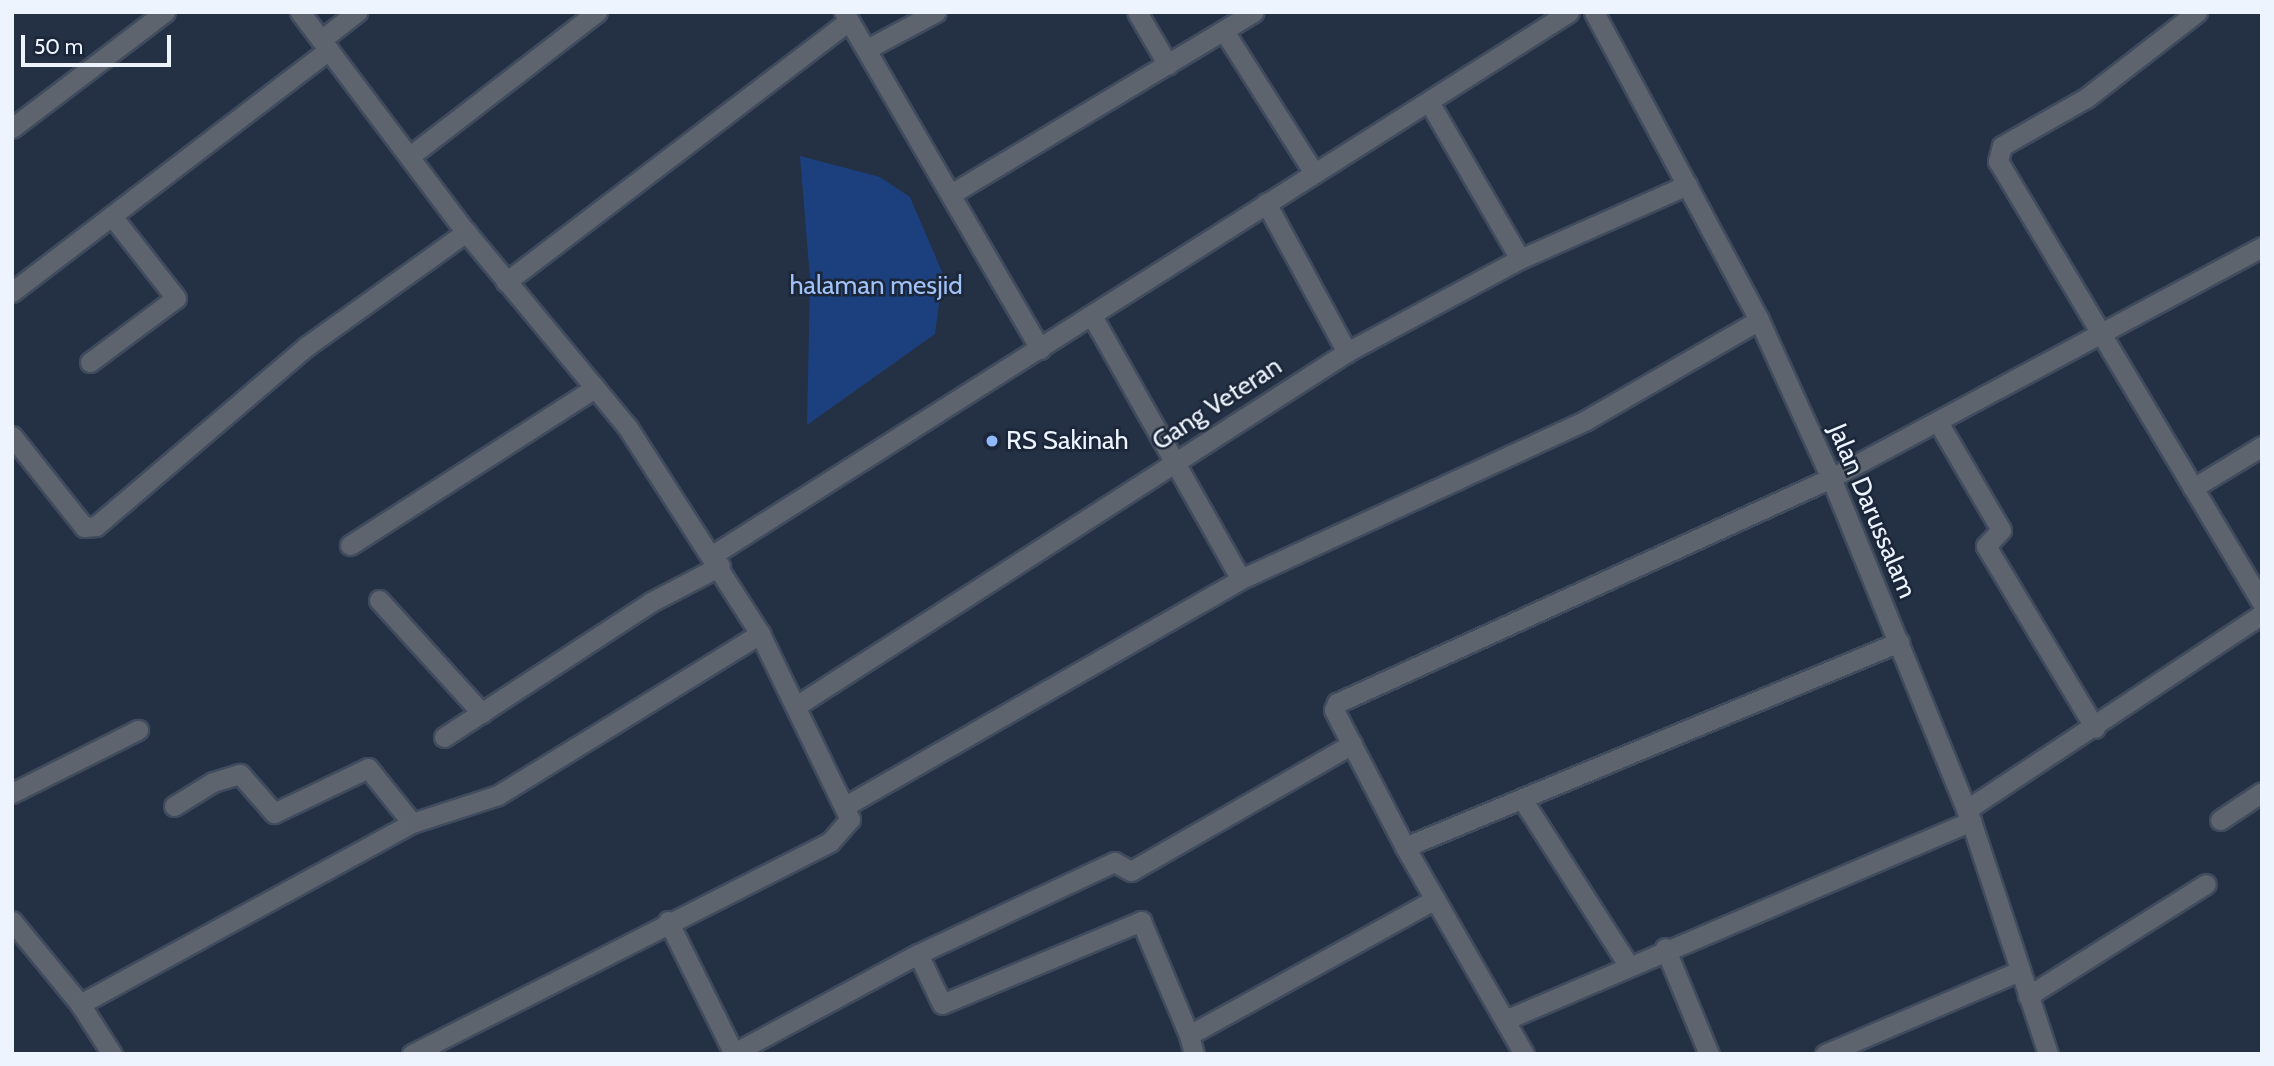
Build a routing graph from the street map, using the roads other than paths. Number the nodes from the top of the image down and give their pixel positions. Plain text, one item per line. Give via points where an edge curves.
1 (166, 12) edge
2 (300, 12) edge
3 (356, 12) edge
4 (597, 12) edge
5 (936, 12) edge
6 (1137, 12) edge
7 (1254, 12) edge
8 (1569, 12) edge
9 (1594, 12) edge
10 (2197, 12) edge
11 (846, 17) edge
12 (1224, 31) junction
13 (325, 45) junction
14 (867, 49) junction
15 (1168, 65) junction
16 (1429, 102) junction
17 (12, 128) edge
18 (410, 156) junction
19 (1314, 173) junction
20 (1688, 185) junction
21 (951, 194) junction
22 (1266, 203) junction
23 (112, 216) junction
24 (466, 232) junction
25 (2262, 247) edge
26 (1520, 259) junction
27 (506, 282) junction
28 (12, 292) edge
29 (1092, 316) junction
30 (1759, 320) junction
31 (2102, 335) junction
32 (1040, 349) junction
33 (1346, 352) junction
34 (90, 362) dead end
35 (595, 388) junction
36 (1938, 422) junction
37 (12, 436) edge
38 (2262, 446) edge
39 (1177, 461) junction
40 (1831, 478) junction
41 (2193, 488) junction
42 (350, 545) dead end
43 (717, 560) junction
44 (1241, 579) junction
45 (379, 600) dead end
46 (2262, 603) edge
47 (2262, 614) edge
48 (760, 634) junction
49 (1899, 642) junction
50 (796, 706) junction
51 (481, 713) junction
52 (2095, 728) junction
53 (138, 730) dead end
54 (444, 737) dead end
55 (1352, 744) junction
56 (2262, 792) edge
57 (12, 793) edge
58 (1522, 799) junction
59 (847, 804) junction
60 (174, 806) dead end
61 (1969, 816) junction
62 (2220, 820) dead end
63 (412, 823) junction
64 (1405, 847) junction
65 (2206, 884) dead end
66 (1435, 899) junction
67 (12, 921) edge
68 (668, 921) junction
69 (1665, 948) junction
70 (918, 954) junction
71 (1628, 965) junction
72 (2020, 971) junction
73 (2028, 996) junction
74 (80, 1004) junction
75 (1505, 1020) junction
76 (1191, 1044) edge
77 (734, 1053) edge
78 (112, 1054) edge
79 (412, 1054) edge
80 (1524, 1054) edge
81 (1709, 1054) edge
82 (1825, 1054) edge
83 (2048, 1054) edge

1 - 17 street
2 - 13 street
3 - 13 street
4 - 18 street
5 - 14 street
6 - 15 street
7 - 12 street
8 - 16 street
9 - 20 street, Jalan Darussalam
10 - 31 street via 2086,98 1998,153
11 - 14 street
11 - 27 street
12 - 15 street
12 - 19 street
13 - 18 street
13 - 23 street
14 - 21 street
15 - 21 street
16 - 19 street
16 - 26 street
18 - 24 street
19 - 22 street
20 - 26 street, Gang Veteran
20 - 30 street, Jalan Darussalam
21 - 32 street
22 - 29 street
22 - 33 street
23 - 28 street
23 - 34 street via 176,298
24 - 27 street
24 - 37 street via 307,346 96,526 84,527
25 - 31 street
26 - 33 street, Gang Veteran
27 - 35 street
29 - 32 street
29 - 39 street
30 - 40 street, Jalan Darussalam
30 - 44 street via 1586,419
31 - 36 street
31 - 41 street
32 - 43 street
33 - 39 street, Gang Veteran
35 - 42 street
35 - 43 street
36 - 40 street
36 - 52 street via 2001,530 1986,546
38 - 41 street
39 - 44 street
39 - 50 street, Gang Veteran
40 - 49 street, Jalan Darussalam
40 - 55 street via 1595,590 1345,698 1334,710
41 - 46 street
43 - 48 street
43 - 51 street
44 - 59 street
45 - 51 street
47 - 52 street
48 - 50 street
48 - 63 street via 498,795
49 - 58 street
49 - 61 street, Jalan Darussalam
50 - 59 street
51 - 54 street
52 - 61 street
53 - 57 street
55 - 64 street
55 - 70 street via 1131,871 1114,862
56 - 62 street
58 - 64 street
58 - 71 street
59 - 68 street via 850,819 830,842
60 - 63 street via 213,782 240,774 274,813 368,768
61 - 69 street
61 - 72 street, Jalan Darussalam
63 - 74 street
64 - 66 street
65 - 73 street
66 - 75 street
66 - 76 street
67 - 74 street
68 - 77 street
68 - 79 street
69 - 71 street
69 - 81 street
70 - 76 street via 942,1004 1141,921
70 - 77 street
71 - 75 street
72 - 73 street, Jalan Darussalam
72 - 82 street
73 - 83 street, Jalan Darussalam
74 - 78 street
75 - 80 street

